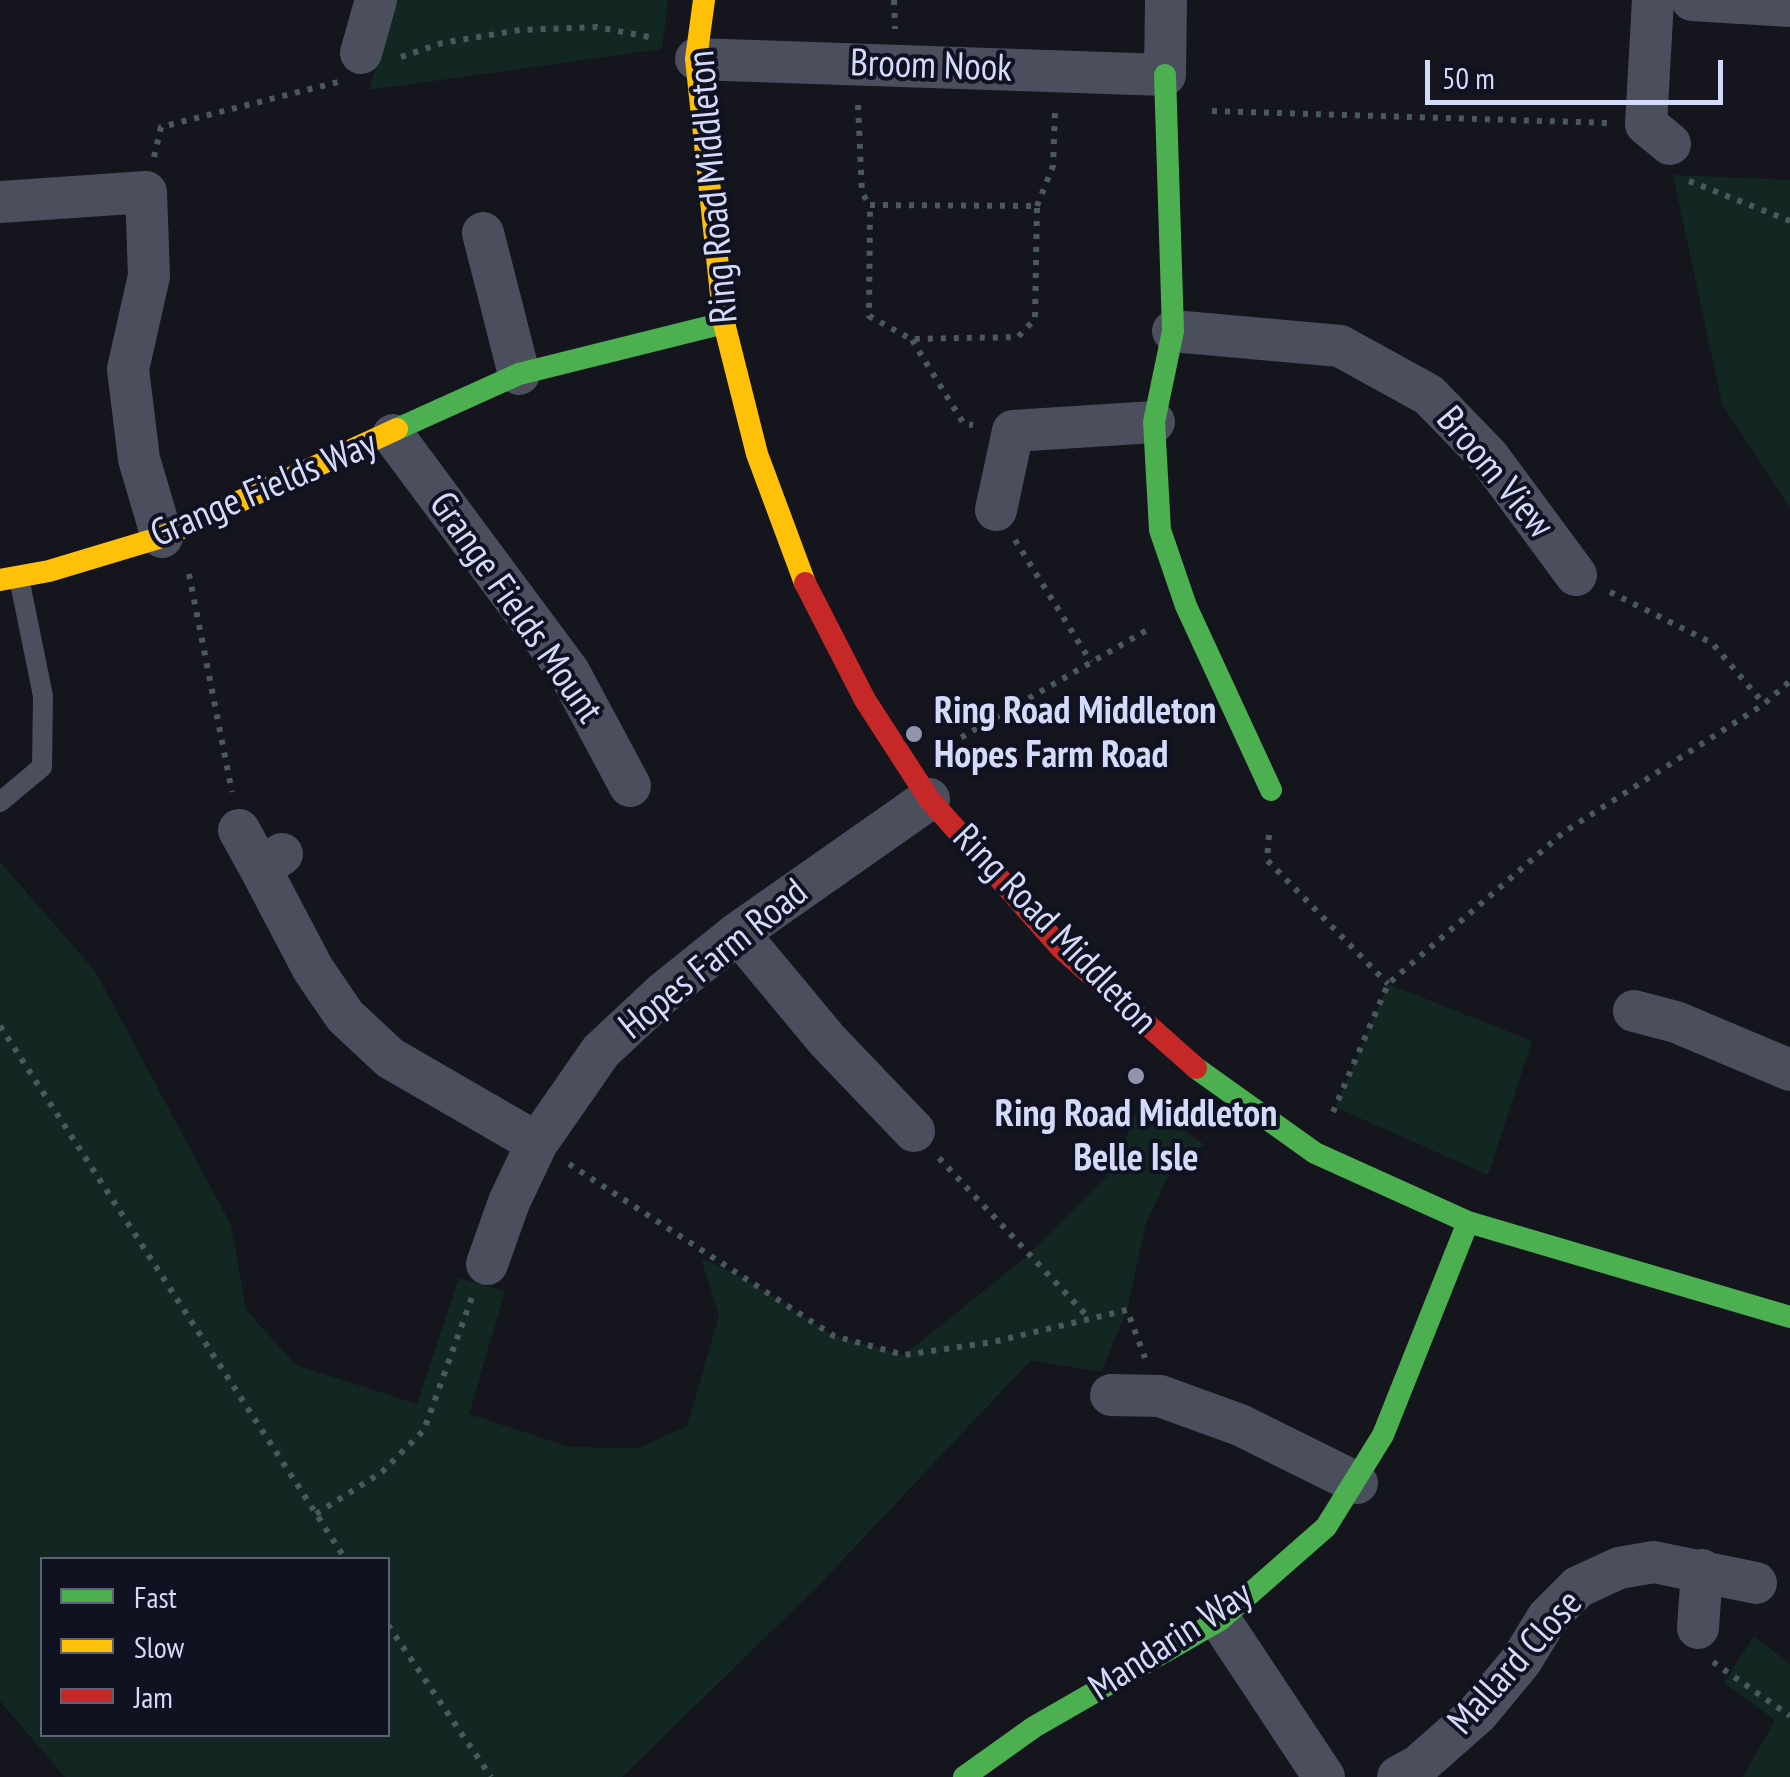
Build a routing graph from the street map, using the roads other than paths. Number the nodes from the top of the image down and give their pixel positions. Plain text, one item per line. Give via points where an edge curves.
1 (376, 0) edge
2 (704, 0) edge
3 (1166, 0) edge
4 (1653, 0) edge
5 (1692, 0) edge
6 (1790, 6) edge
7 (361, 53) dead end
8 (696, 58) junction
9 (1166, 92) junction
10 (1658, 134) road end
11 (0, 202) edge
12 (483, 233) dead end
13 (724, 323) junction
14 (1173, 332) junction
15 (519, 374) junction
16 (1154, 422) junction
17 (393, 435) junction
18 (996, 510) road end
19 (171, 532) junction
20 (1576, 575) road end
21 (9, 578) edge
22 (919, 783) junction
23 (630, 786) dead end
24 (1271, 790) road end
25 (0, 802) edge
26 (239, 830) road end
27 (738, 932) junction
28 (1634, 1011) dead end
29 (1790, 1070) edge
30 (914, 1130) road end
31 (538, 1143) junction
32 (1468, 1222) junction
33 (487, 1264) road end
34 (1790, 1318) edge
35 (1111, 1395) dead end
36 (1357, 1483) junction
37 (1702, 1570) junction
38 (1756, 1583) dead end
39 (1220, 1620) junction
40 (1698, 1628) road end
41 (964, 1777) edge
42 (1324, 1777) edge
43 (1398, 1777) edge

1 - 7 street
2 - 8 street, Ring Road Middleton
3 - 9 street
4 - 10 street
5 - 6 street
8 - 9 street, Broom Nook via 1056,71
8 - 13 street, Ring Road Middleton
9 - 14 street
11 - 19 street via 146,192 149,276 128,369 139,458
12 - 15 street
13 - 15 street, Grange Fields Way
13 - 22 street, Ring Road Middleton via 757,454 795,564 865,700
14 - 16 street
14 - 20 street, Broom View via 1340,346 1429,396 1488,456
15 - 17 street, Grange Fields Way
16 - 18 street via 1013,431
16 - 24 street via 1160,530 1186,606
17 - 19 street, Grange Fields Way
17 - 23 street, Grange Fields Mount via 569,672
19 - 21 street, Grange Fields Way
21 - 25 lane via 42,696 42,767
22 - 27 street, Hopes Farm Road
22 - 32 street, Ring Road Middleton via 988,869 1090,974 1207,1078 1315,1153
26 - 31 street via 271,861 313,970 345,1016 390,1058
27 - 30 street via 827,1040
27 - 31 street, Hopes Farm Road via 601,1051
28 - 29 street via 1682,1007
31 - 33 street, Hopes Farm Road
32 - 34 street, Ring Road Middleton
32 - 36 street, Mandarin Way via 1419,1354
35 - 36 street via 1160,1396 1240,1425
36 - 39 street, Mandarin Way via 1326,1527
37 - 38 street, Mallard Close
37 - 40 street
37 - 43 street, Mallard Close via 1654,1562 1619,1568 1578,1588 1548,1616 1477,1714
39 - 41 street, Mandarin Way via 1034,1727
39 - 42 street

